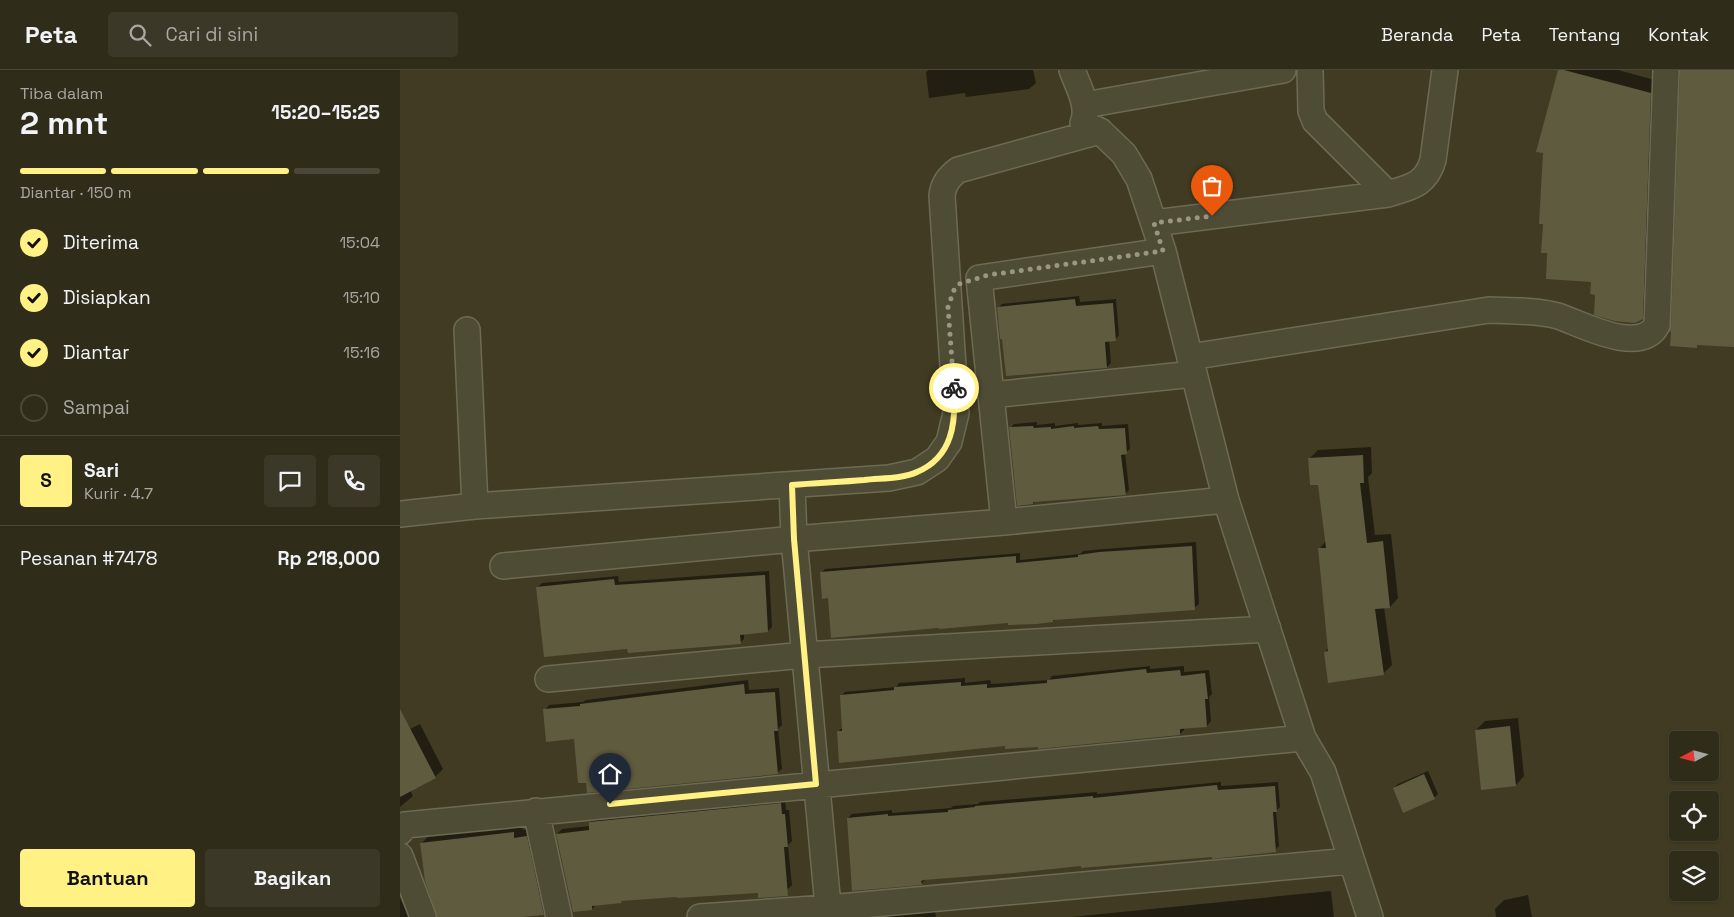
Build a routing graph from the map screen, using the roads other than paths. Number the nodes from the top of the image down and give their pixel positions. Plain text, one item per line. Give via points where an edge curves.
1 (1072, 70) edge
2 (1283, 70) edge
3 (1310, 70) edge
4 (1445, 70) edge
5 (1666, 70) edge
6 (1084, 105) junction
7 (1100, 131) junction
8 (1388, 194) junction
9 (1154, 223) junction
10 (1163, 251) junction
11 (979, 278) junction
12 (948, 307) junction
13 (467, 330) dead end
14 (1192, 366) junction
15 (991, 395) junction
16 (792, 485) junction
17 (1226, 500) junction
18 (475, 506) junction
19 (400, 514) edge
20 (1004, 522) junction
21 (794, 539) junction
22 (503, 566) dead end
23 (1268, 629) junction
24 (804, 655) junction
25 (548, 679) dead end
26 (1303, 738) junction
27 (816, 784) junction
28 (536, 811) junction
29 (400, 832) edge
30 (400, 856) edge
31 (1351, 861) junction
32 (828, 913) edge
33 (423, 917) edge
34 (559, 917) edge
35 (700, 917) edge
36 (1370, 917) edge

1 - 6 street
2 - 6 street
3 - 8 street via 1311,111 1315,121
4 - 8 street via 1430,171 1420,183
5 - 14 street via 1657,326 1653,332 1643,337 1628,338 1579,326 1558,316 1489,310
6 - 7 street via 1083,124
7 - 9 street via 1124,154 1139,179
7 - 12 street via 958,170 950,176 942,188
8 - 9 street
9 - 10 street
10 - 11 street
10 - 14 street
11 - 12 street via 959,284
11 - 15 street
12 - 16 street via 956,413 949,442 937,459 917,472 889,478
13 - 18 street
14 - 15 street
14 - 17 street
15 - 20 street
16 - 18 street
16 - 21 street
17 - 20 street
17 - 23 street
18 - 19 street
20 - 21 street
21 - 22 street
21 - 24 street
23 - 24 street
23 - 26 street
24 - 25 street
24 - 27 street
26 - 27 street
26 - 31 street via 1323,772
27 - 28 street
27 - 32 street
28 - 29 street via 405,825
28 - 34 street
30 - 33 street
31 - 32 street
31 - 36 street
32 - 35 street

